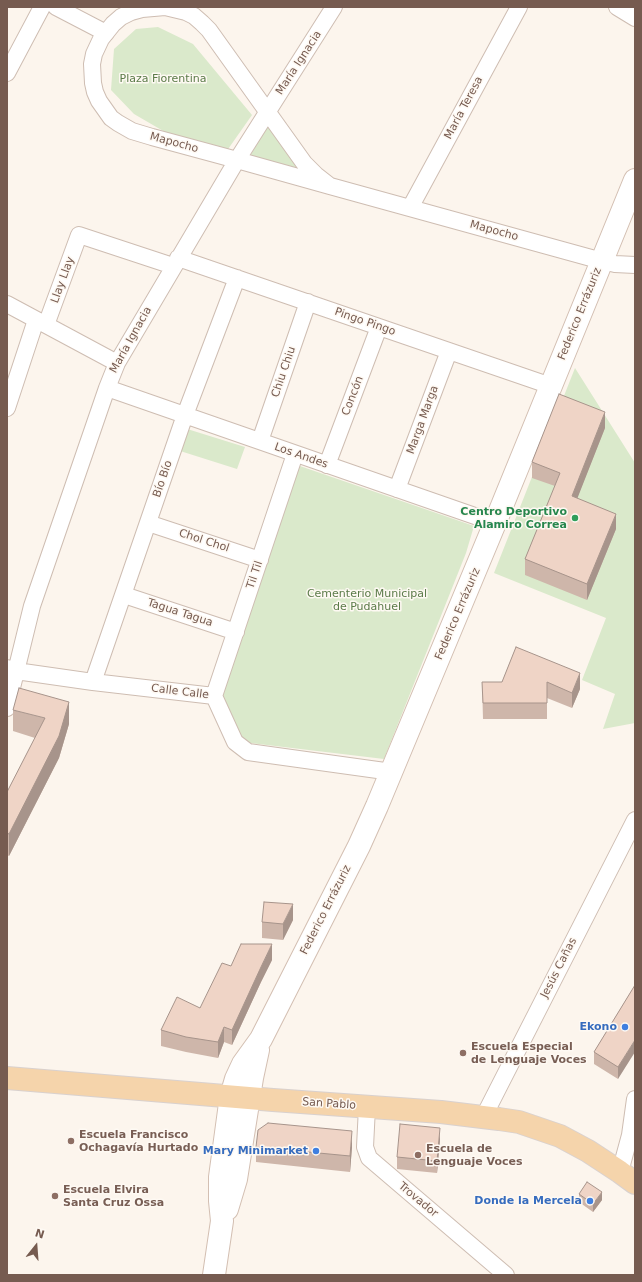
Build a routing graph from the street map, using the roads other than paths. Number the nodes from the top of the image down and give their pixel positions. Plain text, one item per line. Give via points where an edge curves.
1 (42, 7) edge
2 (56, 7) edge
3 (334, 7) edge
4 (519, 7) edge
5 (617, 7) edge
6 (178, 8) edge
7 (635, 18) edge
8 (106, 33) junction
9 (7, 73) edge
10 (268, 112) junction
11 (237, 160) junction
12 (635, 180) edge
13 (330, 186) junction
14 (410, 208) junction
15 (79, 235) joint
16 (602, 261) junction
17 (176, 262) junction
18 (635, 265) edge
19 (237, 278) junction
20 (308, 302) junction
21 (7, 304) edge
22 (41, 322) junction
23 (379, 327) junction
24 (449, 351) junction
25 (117, 363) junction
26 (551, 386) junction
27 (106, 388) junction
28 (7, 408) edge
29 (185, 415) junction
30 (260, 441) junction
31 (295, 454) junction
32 (327, 465) junction
33 (397, 489) junction
34 (148, 523) junction
35 (495, 524) junction
36 (260, 560) junction
37 (124, 595) junction
38 (236, 632) junction
39 (11, 670) edge
40 (93, 682) junction
41 (214, 696) junction
42 (7, 708) edge
43 (392, 772) junction
44 (635, 820) edge
45 (7, 1078) edge
46 (240, 1097) junction
47 (635, 1099) edge
48 (367, 1107) junction
49 (484, 1116) junction
50 (633, 1127) edge
51 (628, 1178) edge
52 (214, 1275) edge
53 (506, 1275) edge

1 - 9 street
2 - 8 street
3 - 10 street, María Ignacia
4 - 14 street, María Teresa
5 - 7 street
6 - 8 street, Mapocho via 154,7 131,12 121,17
6 - 10 street, Mapocho via 194,16 209,30
8 - 11 street, Mapocho via 94,54 92,73 99,101 111,118 144,134
10 - 11 street, María Ignacia
10 - 13 street, Mapocho via 304,163
11 - 13 street, Mapocho
11 - 17 street, María Ignacia
12 - 16 street, Federico Errázuriz
13 - 14 street, Mapocho
14 - 16 street, Mapocho
15 - 17 street, Pingo Pingo
15 - 22 street, Llay Llay
16 - 18 street, Mapocho
16 - 26 street, Federico Errázuriz
17 - 19 street, Pingo Pingo
17 - 25 street, María Ignacia
19 - 20 street, Pingo Pingo
19 - 29 street, Bío Bío
20 - 23 street, Pingo Pingo
20 - 30 street, Chiu Chiu
21 - 22 street
22 - 25 street
22 - 28 street, Llay Llay
23 - 24 street, Pingo Pingo
23 - 32 street, Concón
24 - 26 street, Pingo Pingo
24 - 33 street, Marga Marga
25 - 27 street, María Ignacia
26 - 35 street, Federico Errázuriz
27 - 29 street, Los Andes
27 - 39 street, María Ignacia
29 - 30 street, Los Andes
29 - 34 street, Bío Bío
30 - 31 street, Los Andes
31 - 32 street, Los Andes
31 - 36 street, Til Til
32 - 33 street, Los Andes
33 - 35 street, Los Andes
34 - 36 street, Chol Chol
34 - 37 street, Bío Bío
35 - 43 street, Federico Errázuriz
36 - 38 street, Til Til
37 - 38 street, Tagua Tagua
37 - 40 street, Bío Bío
38 - 41 street, Til Til
39 - 40 street, Calle Calle
39 - 42 street, María Ignacia
40 - 41 street, Calle Calle
41 - 43 street, Calle Calle via 235,742 248,752
43 - 46 street, Federico Errázuriz via 359,846 261,1039 239,1070
44 - 49 street, Jesús Cañas
45 - 46 main road, San Pablo
46 - 48 main road, San Pablo
46 - 52 street, Federico Errázuriz via 220,1177 222,1221
47 - 50 street
48 - 49 main road, San Pablo
48 - 53 street, Trovador via 365,1147 370,1158
49 - 51 main road, San Pablo via 519,1122 560,1136
50 - 51 street

